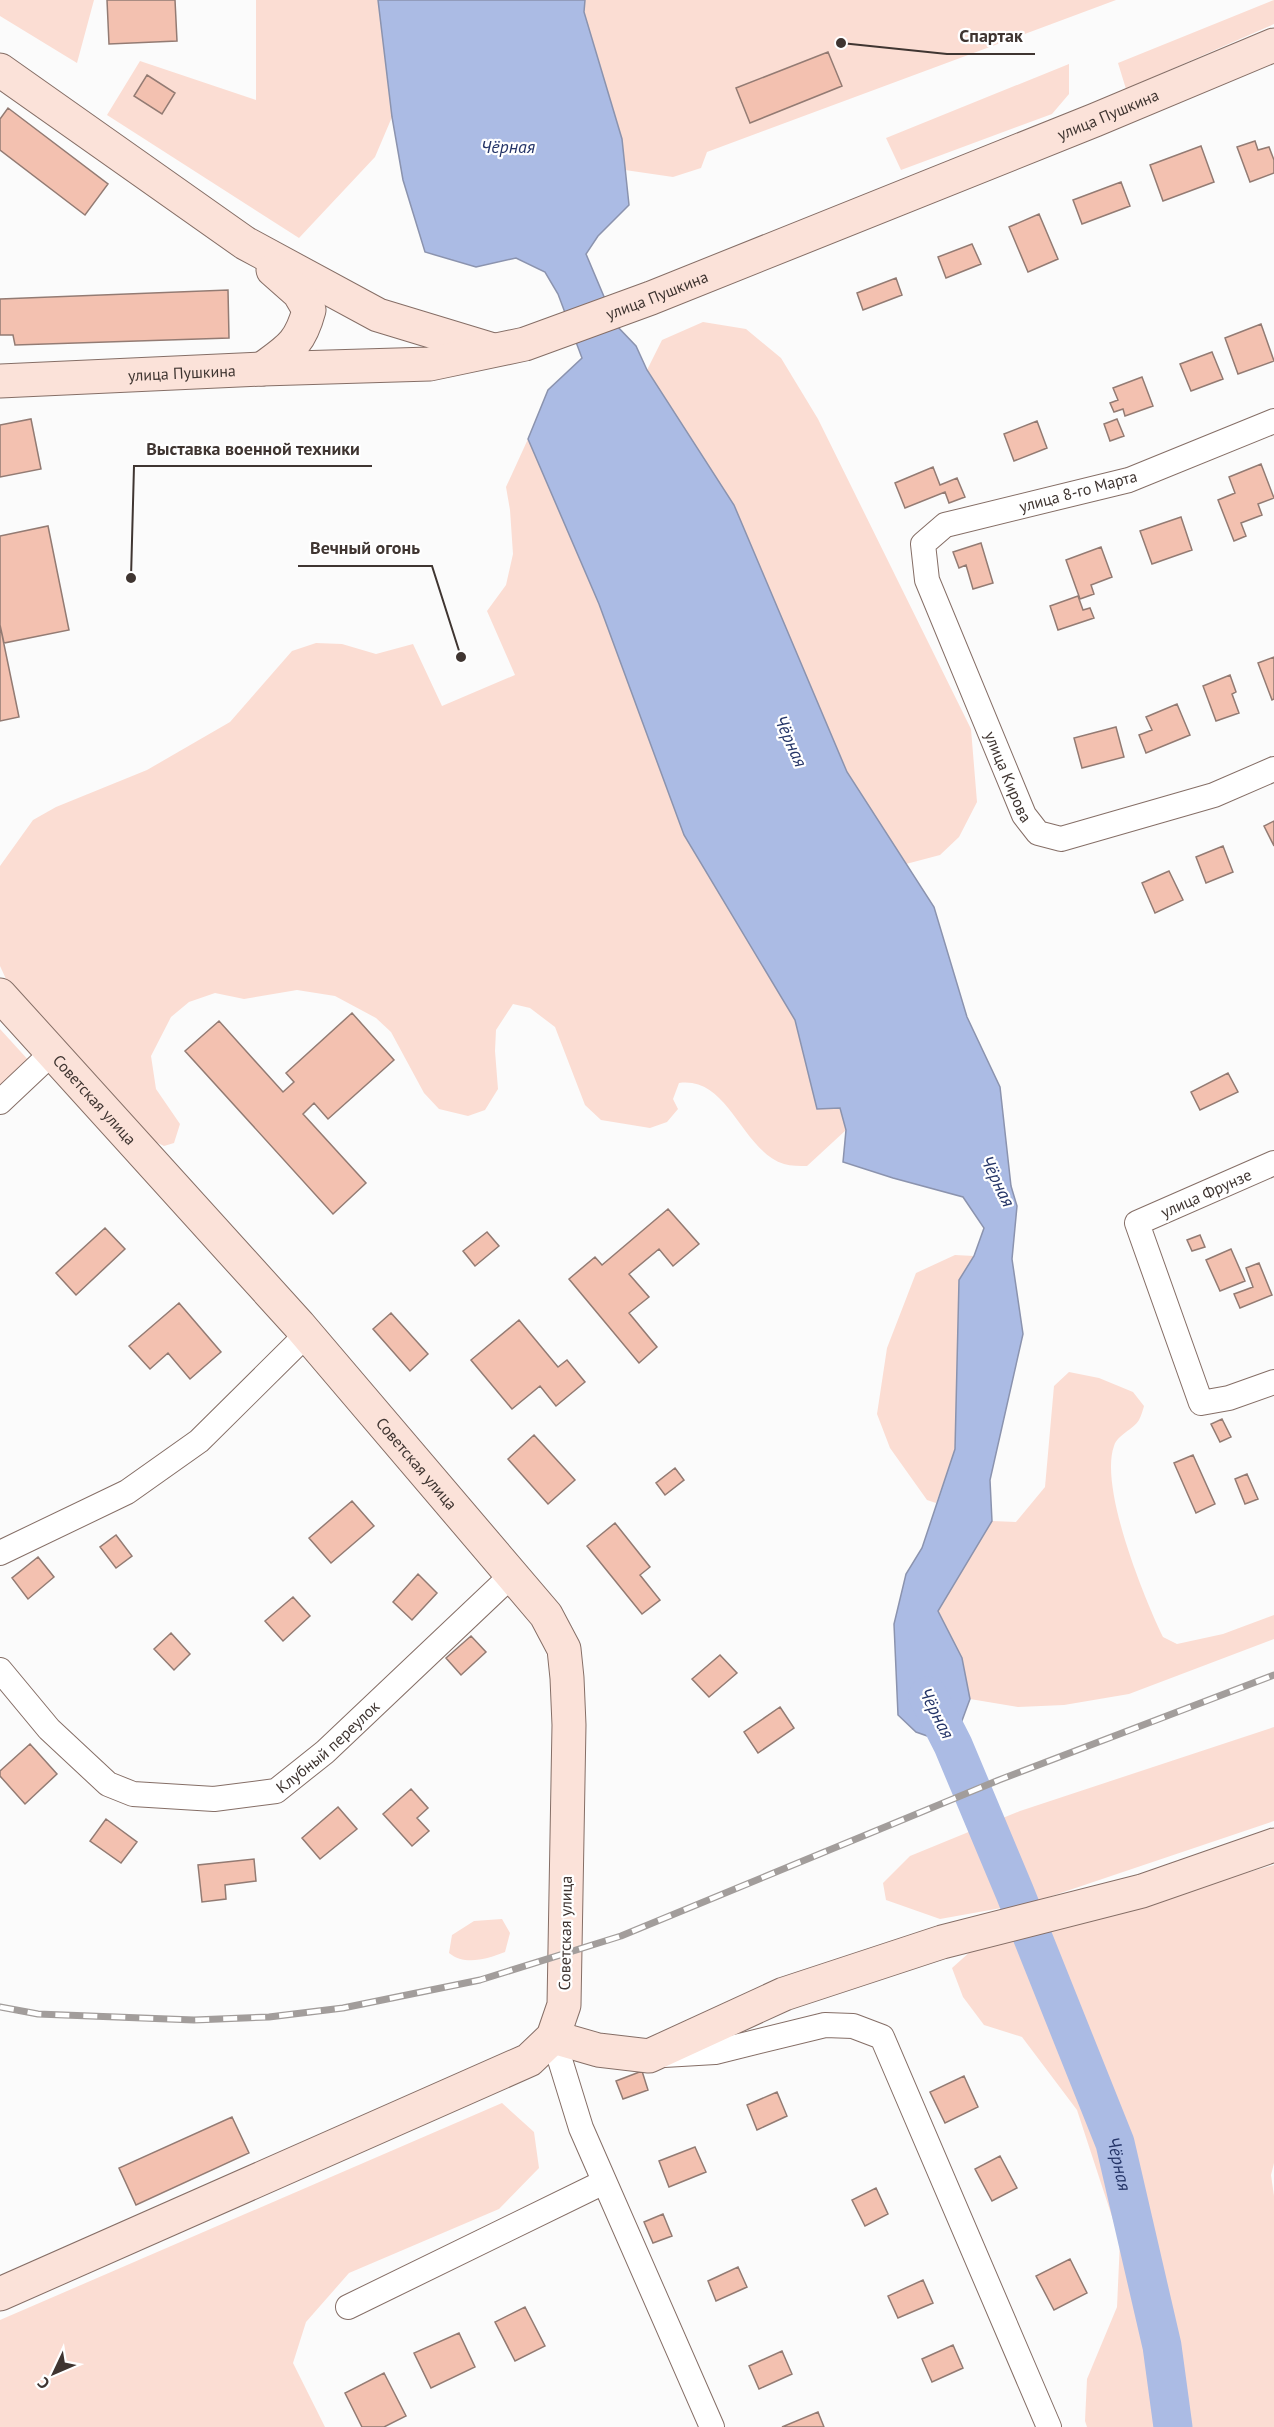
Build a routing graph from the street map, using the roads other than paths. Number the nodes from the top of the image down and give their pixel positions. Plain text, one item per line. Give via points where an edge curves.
1 (1274, 45) edge
2 (0, 70) edge
3 (244, 243) junction
4 (492, 350) junction
5 (262, 369) junction
6 (0, 381) edge
7 (1274, 421) edge
8 (945, 525) joint
9 (1274, 769) edge
10 (0, 995) edge
11 (52, 1053) junction
12 (0, 1102) edge
13 (1274, 1162) edge
14 (307, 1334) junction
15 (1274, 1382) edge
16 (0, 1553) edge
17 (513, 1574) junction
18 (0, 1670) edge
19 (1274, 1845) edge
20 (553, 2037) junction
21 (649, 2056) junction
22 (604, 2182) junction
23 (0, 2294) edge
24 (348, 2307) dead end
25 (712, 2427) edge
26 (1050, 2427) edge

1 - 4 street, улица Пушкина via 651,297 525,344
2 - 3 street
3 - 4 street via 378,315
3 - 5 street via 299,293 309,310 295,345
4 - 5 street, улица Пушкина via 430,364
5 - 6 street, улица Пушкина
7 - 8 street, улица 8-го Марта via 1129,480
8 - 9 street, улица Кирова via 923,544 927,580 1024,815 1038,833 1061,839 1214,795
10 - 11 street, Советская улица
11 - 12 street
11 - 14 street, Советская улица
13 - 15 street, улица Фрунзе via 1137,1223 1201,1403
14 - 16 street via 199,1441 127,1492
14 - 17 street, Советская улица
17 - 18 street, Клубный переулок via 326,1752 276,1791 214,1799 133,1794 108,1784 49,1729
17 - 20 street, Советская улица via 557,1632 564,1649 567,1678 564,2005
19 - 21 street via 1142,1892 942,1942 784,1994
20 - 21 street via 598,2050
20 - 22 street via 581,2128
20 - 23 street via 529,2060
21 - 26 street via 715,2052 825,2025 853,2026 882,2037
22 - 24 street
22 - 25 street

